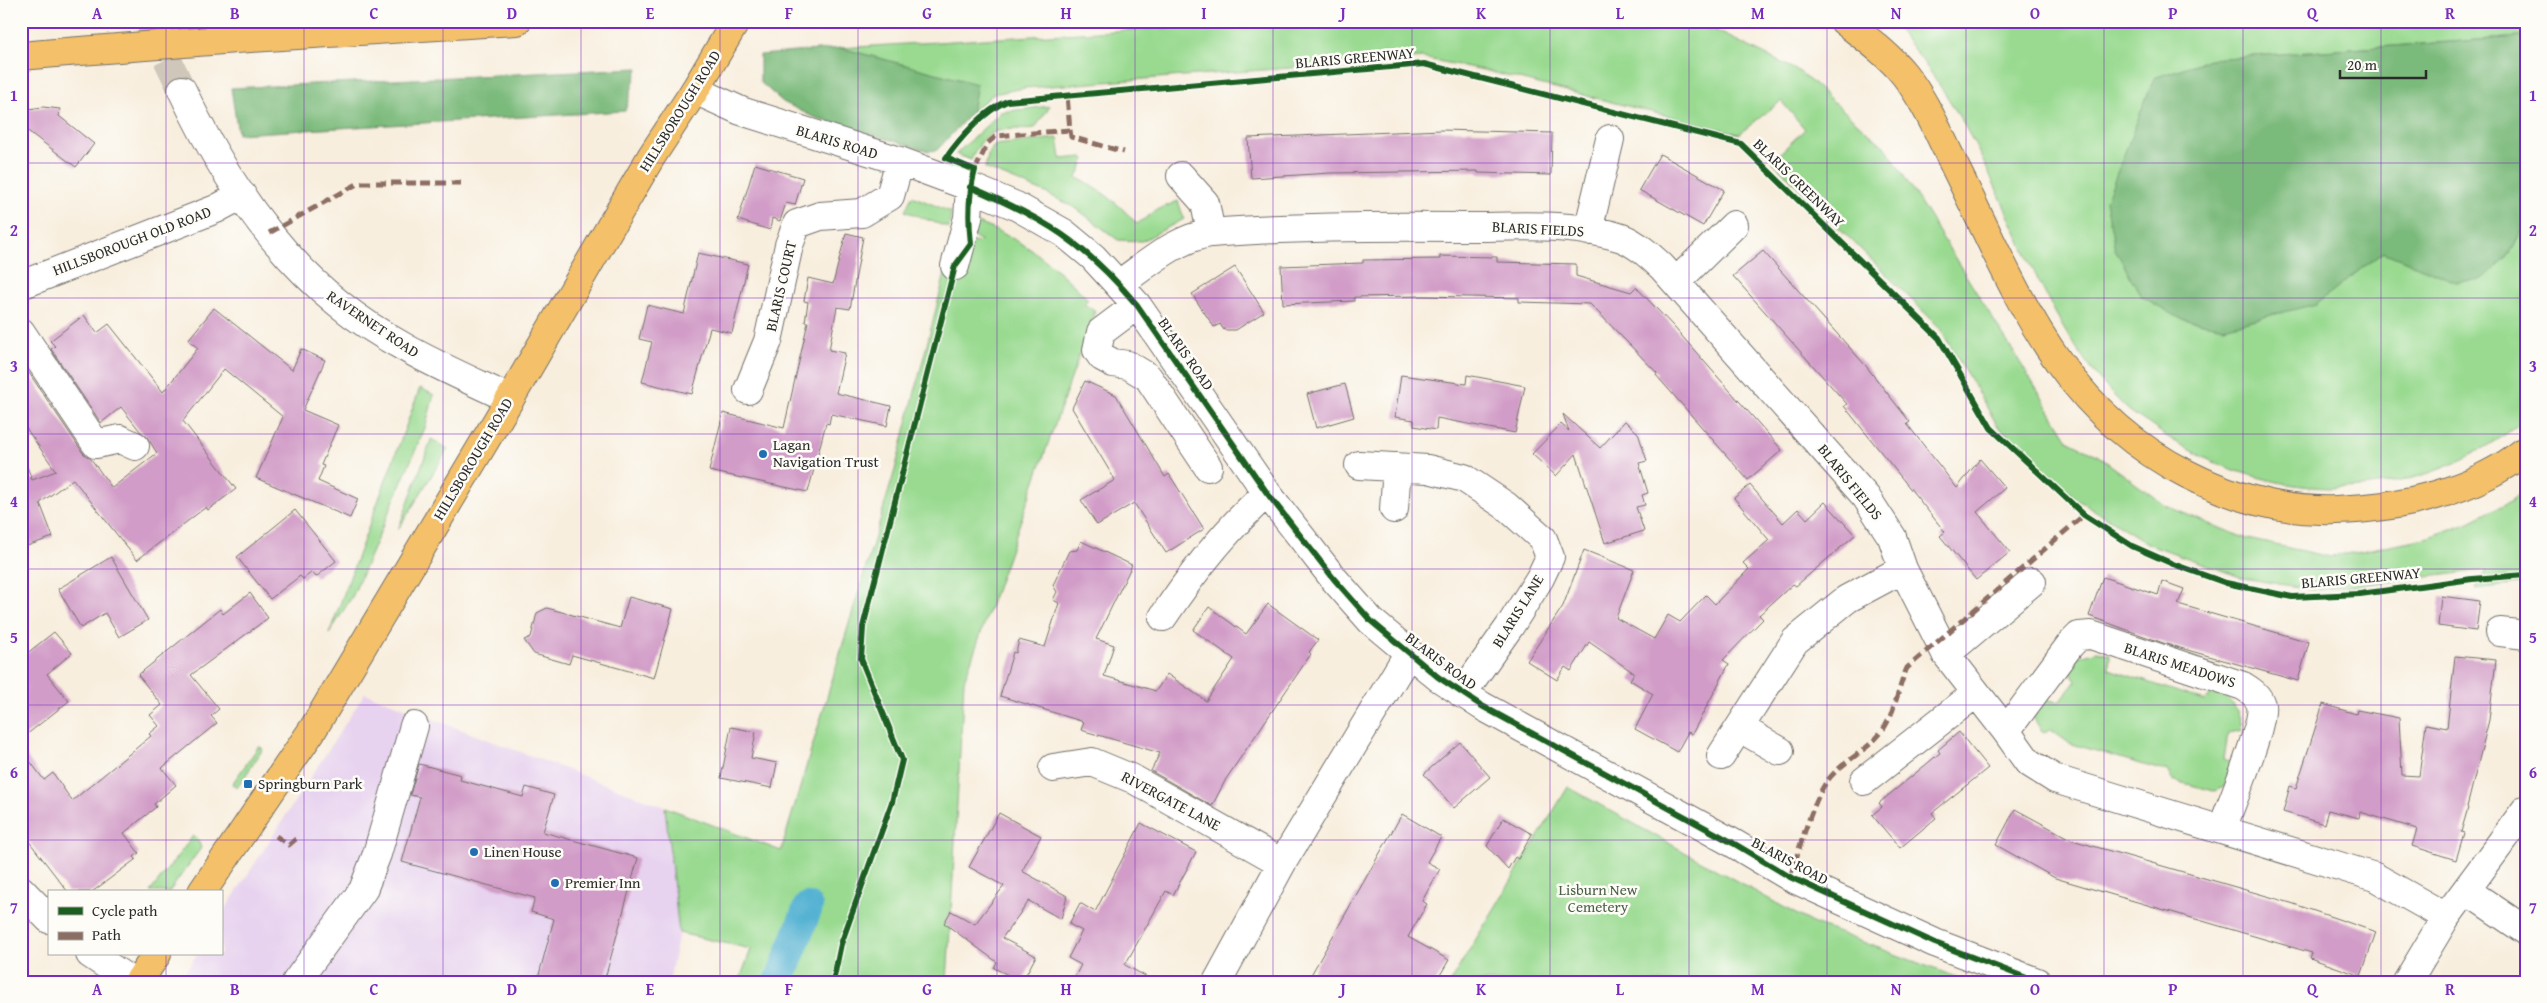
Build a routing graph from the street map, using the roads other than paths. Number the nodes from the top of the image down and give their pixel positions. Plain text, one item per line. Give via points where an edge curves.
1 (517, 21) edge
2 (736, 21) edge
3 (1844, 21) edge
4 (21, 56) edge
5 (182, 90) tunnel mouth
6 (695, 90) junction
7 (1610, 139) dead end
8 (900, 161) junction
9 (970, 187) junction
10 (242, 195) junction
11 (1734, 225) dead end
12 (1588, 231) junction
13 (955, 266) dead end
14 (1676, 282) junction
15 (1119, 284) junction
16 (21, 285) edge
17 (1137, 305) junction
18 (21, 332) edge
19 (748, 390) dead end
20 (510, 399) junction
21 (135, 446) dead end
22 (2526, 450) edge
23 (1359, 465) dead end
24 (1397, 467) junction
25 (1208, 468) dead end
26 (1267, 493) junction
27 (1394, 509) dead end
28 (1903, 569) junction
29 (2032, 582) dead end
30 (1163, 617) dead end
31 (1408, 654) junction
32 (1946, 654) junction
33 (1462, 694) junction
34 (1975, 694) junction
35 (414, 726) dead end
36 (1740, 728) junction
37 (2006, 731) junction
38 (1780, 751) dead end
39 (1721, 756) dead end
40 (1053, 768) dead end
41 (1864, 782) dead end
42 (2526, 809) edge
43 (2222, 829) junction
44 (1282, 863) junction
45 (21, 890) edge
46 (203, 890) edge
47 (2467, 891) junction
48 (2446, 917) junction
49 (48, 918) edge
50 (2526, 931) edge
51 (93, 956) edge
52 (156, 956) edge
53 (132, 982) edge
54 (138, 982) edge
55 (296, 982) edge
56 (1217, 982) edge
57 (2037, 982) edge
58 (2407, 982) edge

1 - 4 highway, bridge
2 - 6 highway, HILLSBOROUGH ROAD
3 - 22 highway via 1904,74 1934,125 2009,281 2074,384 2116,428 2162,461 2215,488 2263,503 2316,511 2368,509 2417,501 2468,484
5 - 10 street, RAVERNET ROAD via 194,117
6 - 8 street, BLARIS ROAD via 741,111
6 - 20 highway, HILLSBOROUGH ROAD via 651,157
7 - 12 street
8 - 9 street, BLARIS ROAD
8 - 19 street, BLARIS COURT via 890,196 862,213 820,216 797,224 789,245 768,341
9 - 13 street via 968,218
9 - 15 street, BLARIS ROAD via 1016,206 1064,234
10 - 16 street, HILLSBOROUGH OLD ROAD via 216,209
10 - 20 street, RAVERNET ROAD via 296,266 339,304 403,347
11 - 14 street
12 - 14 street, BLARIS FIELDS via 1622,239 1643,250
12 - 15 street, BLARIS FIELDS via 1528,227 1380,226 1203,234 1176,244
14 - 28 street, BLARIS FIELDS via 1866,497 1892,537
15 - 17 street, BLARIS ROAD
17 - 25 street via 1101,332 1097,350 1113,363 1128,365 1148,377
17 - 26 street, BLARIS ROAD
18 - 21 street via 96,454 120,439
20 - 46 highway, HILLSBOROUGH ROAD via 313,729
23 - 24 street, BLARIS LANE
24 - 27 street
24 - 33 street, BLARIS LANE via 1428,469 1464,478 1506,506 1543,539 1550,556 1510,626
26 - 30 street via 1192,573
26 - 31 street, BLARIS ROAD via 1334,579 1371,621
28 - 32 street, BLARIS FIELDS
28 - 36 street via 1847,599 1795,641
29 - 32 street
31 - 33 street, BLARIS ROAD
31 - 44 street
32 - 34 street
33 - 57 street, BLARIS ROAD via 1790,878 1935,943
34 - 37 street
34 - 41 street
35 - 55 street via 377,854 363,890
36 - 38 street
36 - 39 street
37 - 43 street via 2028,762 2055,779
37 - 43 street, BLARIS MEADOWS via 2079,636 2091,636 2243,686 2256,694 2261,706 2259,725
40 - 44 street, RIVERGATE LANE via 1092,762 1133,779
42 - 47 street
43 - 48 street via 2375,878
44 - 56 street
45 - 49 street
47 - 48 street
47 - 50 street
48 - 58 street
51 - 53 street
52 - 54 highway

